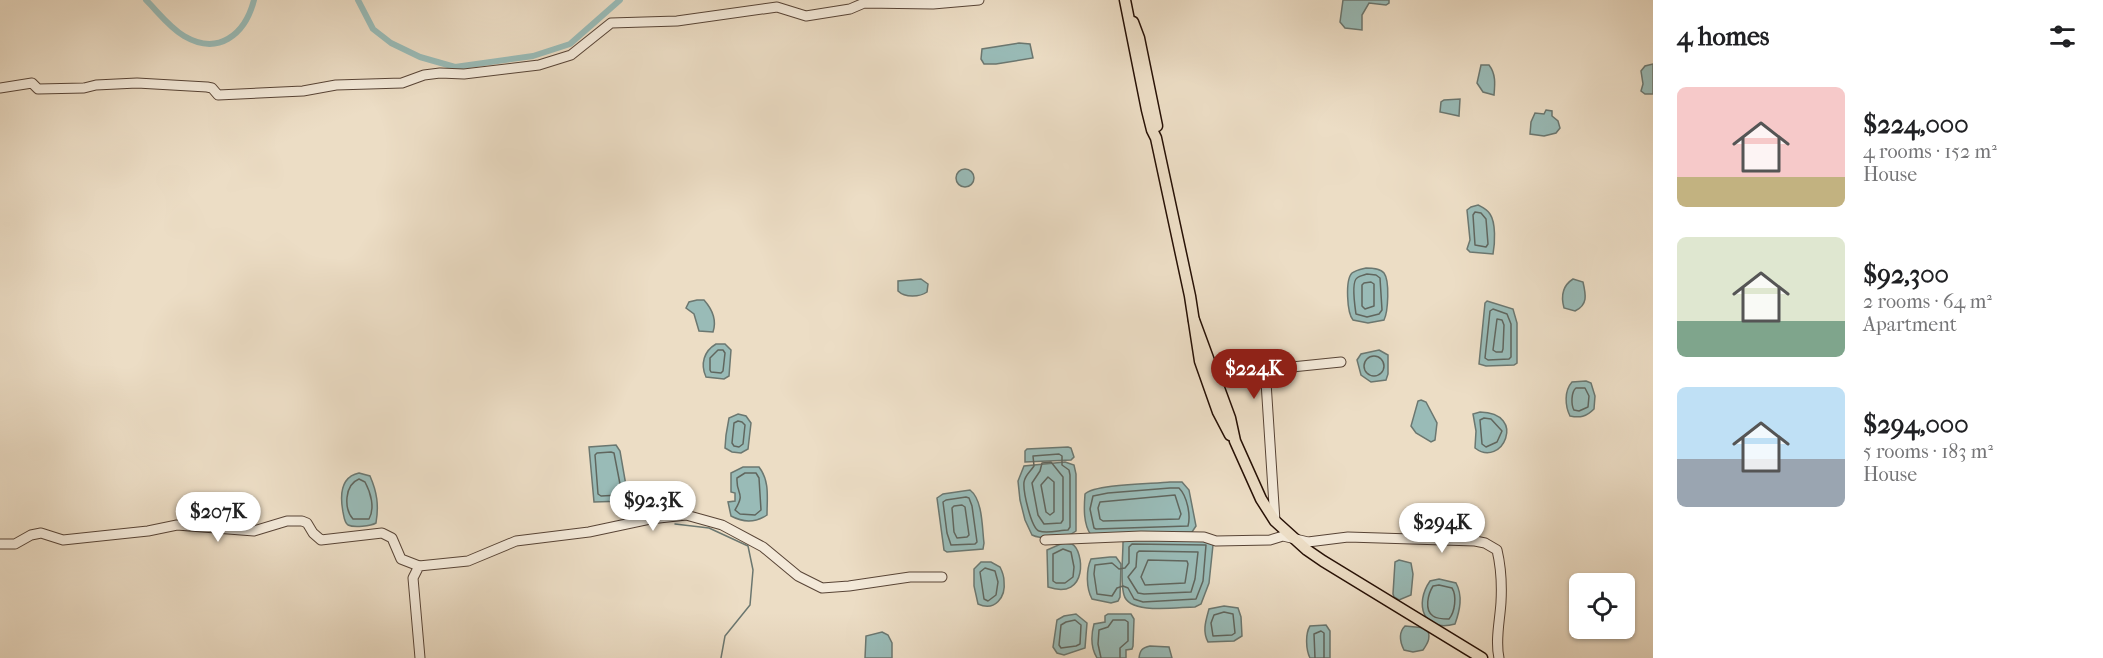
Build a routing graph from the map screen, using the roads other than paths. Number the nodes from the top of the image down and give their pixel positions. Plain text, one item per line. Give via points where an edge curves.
1 (978, 0) edge
2 (1126, 5) edge
3 (0, 88) edge
4 (1341, 362) dead end
5 (1275, 521) junction
6 (1045, 540) dead end
7 (1294, 540) junction
8 (0, 544) edge
9 (418, 566) junction
10 (942, 577) dead end
11 (420, 658) edge
12 (1482, 658) edge
13 (1499, 658) edge

1 - 3 street via 864,3 850,9 806,15 777,7 677,21 611,23 571,55 539,65 465,74 440,72 402,83 234,95 218,95 207,87 137,83 38,89 32,82
2 - 5 main road via 1139,38 1156,115 1156,138 1197,348 1218,412
4 - 5 street via 1269,372 1266,382
5 - 7 main road
6 - 7 street via 1141,536 1204,537 1216,541 1283,537
7 - 12 main road
7 - 13 street via 1348,537 1475,541 1491,546 1497,550 1501,567
8 - 9 street via 15,544 41,534 63,540 177,525 254,531 287,521 302,521 321,540 382,533 392,538 401,559
9 - 10 street via 468,561 516,540 686,515 722,525 763,547 798,576 822,588
9 - 11 street via 413,578

